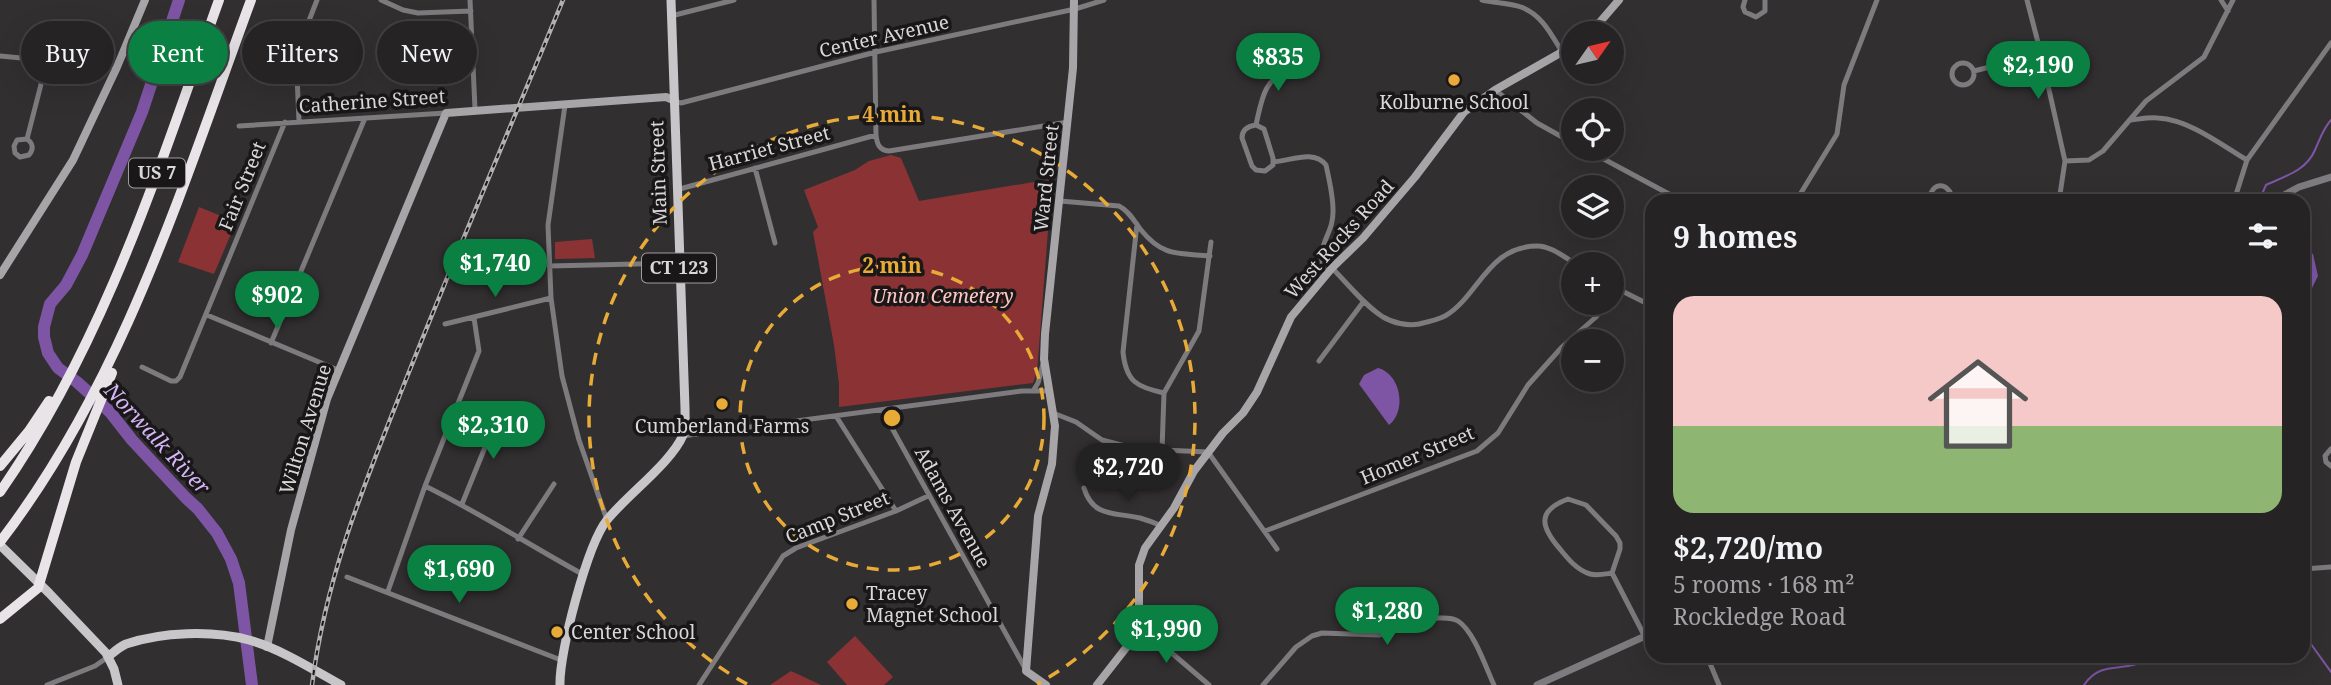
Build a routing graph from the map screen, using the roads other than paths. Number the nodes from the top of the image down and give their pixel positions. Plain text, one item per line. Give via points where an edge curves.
1 (145, 0) edge
2 (219, 0) edge
3 (251, 0) edge
4 (317, 0) edge
5 (381, 0) edge
6 (470, 0) edge
7 (671, 0) edge
8 (734, 0) edge
9 (874, 0) edge
10 (1104, 0) edge
11 (1482, 0) edge
12 (1619, 0) edge
13 (1745, 0) edge
14 (1765, 0) edge
15 (1877, 0) edge
16 (2027, 0) edge
17 (2221, 0) edge
18 (2233, 0) edge
19 (1074, 4) edge
20 (471, 11) junction
21 (2228, 11) junction
22 (671, 16) junction
23 (1601, 21) edge
24 (2331, 43) edge
25 (1561, 50) edge
26 (876, 52) junction
27 (1561, 53) edge
28 (2041, 54) junction
29 (0, 56) edge
30 (21, 58) edge
31 (1306, 62) dead end
32 (114, 67) edge
33 (117, 67) junction
34 (1974, 71) junction
35 (41, 84) edge
36 (1495, 90) junction
37 (673, 100) junction
38 (565, 105) junction
39 (475, 109) junction
40 (446, 113) junction
41 (365, 118) junction
42 (2130, 120) junction
43 (299, 121) junction
44 (285, 122) junction
45 (1068, 122) junction
46 (1256, 125) junction
47 (239, 126) dead end
48 (876, 135) junction
49 (1561, 136) edge
50 (27, 139) dead end
51 (2247, 160) junction
52 (1607, 161) edge
53 (2065, 161) junction
54 (1273, 162) junction
55 (755, 168) junction
56 (2331, 177) edge
57 (676, 191) junction
58 (1669, 194) edge
59 (1800, 194) edge
60 (1931, 194) edge
61 (1949, 194) edge
62 (2060, 194) edge
63 (2236, 194) edge
64 (2286, 194) edge
65 (1060, 201) junction
66 (1137, 224) junction
67 (1211, 242) dead end
68 (775, 243) dead end
69 (1561, 255) edge
70 (1210, 256) junction
71 (679, 262) junction
72 (549, 266) junction
73 (1329, 272) junction
74 (0, 275) edge
75 (1624, 292) edge
76 (551, 298) junction
77 (1364, 301) junction
78 (1645, 302) edge
79 (206, 315) junction
80 (1597, 315) edge
81 (474, 318) junction
82 (445, 324) dead end
83 (271, 343) junction
84 (1044, 359) junction
85 (1319, 361) dead end
86 (142, 367) dead end
87 (111, 368) junction
88 (338, 370) junction
89 (1033, 391) junction
90 (1050, 391) junction
91 (1164, 393) junction
92 (54, 399) junction
93 (501, 408) dead end
94 (882, 410) junction
95 (1053, 413) junction
96 (836, 415) junction
97 (682, 436) junction
98 (2331, 449) edge
99 (1161, 450) junction
100 (1208, 452) junction
101 (0, 466) edge
102 (2331, 466) edge
103 (554, 484) dead end
104 (425, 486) junction
105 (1084, 488) dead end
106 (0, 492) edge
107 (928, 496) junction
108 (462, 504) junction
109 (896, 511) junction
110 (607, 520) junction
111 (1162, 526) junction
112 (1265, 531) junction
113 (518, 539) junction
114 (2, 541) edge
115 (1277, 549) dead end
116 (2331, 567) edge
117 (2310, 568) edge
118 (1612, 573) junction
119 (584, 575) junction
120 (347, 577) dead end
121 (40, 584) junction
122 (388, 591) junction
123 (0, 619) edge
124 (1139, 625) junction
125 (1645, 630) edge
126 (1645, 636) edge
127 (267, 647) junction
128 (108, 657) junction
129 (561, 660) junction
130 (1710, 663) edge
131 (1026, 671) junction
132 (47, 685) edge
133 (118, 685) edge
134 (341, 685) edge
135 (561, 685) edge
136 (699, 685) edge
137 (1046, 685) edge
138 (1097, 685) edge
139 (1209, 685) edge
140 (1264, 685) edge
141 (1494, 685) edge
142 (1537, 685) edge
143 (1719, 685) edge

1 - 33 main road
2 - 92 highway, US 7 via 130,245 87,343
3 - 87 highway, US 7
4 - 43 street via 296,54
5 - 20 street via 418,13
6 - 20 street
7 - 22 main road, Main Street / CT 123
8 - 22 street
9 - 26 street
10 - 19 street, Center Avenue
11 - 25 street via 1534,13
12 - 23 main road
13 - 14 street via 1745,12 1756,17 1765,11
15 - 59 street via 1844,85 1837,134
16 - 28 street
17 - 21 street
18 - 21 street
19 - 26 street, Center Avenue
19 - 45 main road, Ward Street
20 - 39 street
21 - 42 street via 2204,57 2146,101
22 - 37 main road, Main Street / CT 123
24 - 51 street
26 - 37 street, Center Avenue via 681,103
26 - 48 street
27 - 36 main road, West Rocks Road
28 - 34 street
28 - 53 street
29 - 30 street
31 - 46 street via 1292,62 1272,79
32 - 33 street
33 - 74 main road via 73,160
34 - 34 street via 1966,63 1958,64 1952,78 1958,85 1966,85
35 - 50 street
36 - 49 street
36 - 73 main road, West Rocks Road via 1464,112 1363,238
37 - 38 main road, Catherine Street
37 - 57 main road, Main Street / CT 123
38 - 39 main road, Catherine Street
38 - 72 street via 548,225
39 - 40 main road, Catherine Street
40 - 41 street, Catherine Street
40 - 88 main road, Wilton Avenue
41 - 43 street, Catherine Street
41 - 83 street
42 - 51 street via 2159,118 2181,123
42 - 53 street via 2089,160
43 - 44 street, Catherine Street
44 - 47 street, Catherine Street
44 - 79 street, Fair Street
45 - 48 street via 889,151 879,147
45 - 65 main road, Ward Street
46 - 54 street via 1264,129
46 - 54 street via 1242,133 1252,166 1265,171
48 - 55 street, Harriet Street
51 - 63 street
52 - 58 street
53 - 62 street
54 - 73 street via 1301,156 1326,165 1334,213 1321,263
55 - 57 street, Harriet Street
55 - 68 street
56 - 64 street
57 - 71 main road, Main Street / CT 123
60 - 61 street via 1940,186
65 - 66 street via 1119,206
65 - 84 main road, Ward Street
66 - 70 street via 1160,249
66 - 91 street via 1124,363 1134,382
67 - 70 street
69 - 77 street via 1538,246 1509,253 1495,262 1447,315 1414,325 1384,318
70 - 91 street via 1199,331
71 - 72 street
71 - 97 main road, Main Street / CT 123
72 - 76 street
73 - 77 street
73 - 100 main road, West Rocks Road via 1291,317 1243,413
75 - 78 street
76 - 81 street
76 - 110 street via 562,376
77 - 85 street
79 - 83 street
79 - 86 street, Fair Street via 178,379
80 - 112 street, Homer Street via 1528,385 1498,433 1477,451
81 - 82 street
81 - 104 street via 479,351
83 - 88 street
84 - 89 street, Ward Street
84 - 90 main road, Ward Street
87 - 114 highway, US 7
87 - 121 highway via 71,478
88 - 127 main road, Wilton Avenue via 307,467
89 - 90 street
89 - 94 street
90 - 95 main road, Ward Street
91 - 99 street
92 - 101 highway
92 - 106 highway
93 - 108 street
94 - 96 street
94 - 107 street, Adams Avenue
95 - 99 street via 1102,440
95 - 131 main road, Ward Street via 1052,464 1038,516
96 - 97 street
96 - 109 street
97 - 110 main road
98 - 102 street via 2325,456
99 - 100 street
100 - 111 main road, West Rocks Road
100 - 112 street
103 - 113 street
104 - 108 street
104 - 122 street
105 - 111 street via 1087,499 1098,509
107 - 109 street, Camp Street
107 - 131 street, Adams Avenue
108 - 113 street
109 - 136 street, Camp Street via 783,556
110 - 119 main road
111 - 124 main road, West Rocks Road via 1144,548 1139,565
112 - 115 street
113 - 119 street
114 - 121 main road
116 - 117 street
118 - 118 street via 1620,543 1586,505 1568,499 1547,512 1545,528 1567,558 1592,575
118 - 125 street
119 - 129 main road
120 - 122 street
121 - 123 highway
121 - 128 main road
122 - 129 street
124 - 138 main road
124 - 139 street
126 - 142 street
127 - 128 main road via 221,636 188,635 124,645
127 - 134 main road
128 - 132 street
128 - 133 main road
129 - 135 main road
130 - 143 street
131 - 137 main road, Adams Avenue
140 - 141 street via 1296,647 1312,636 1379,635 1446,618 1457,619 1469,634

